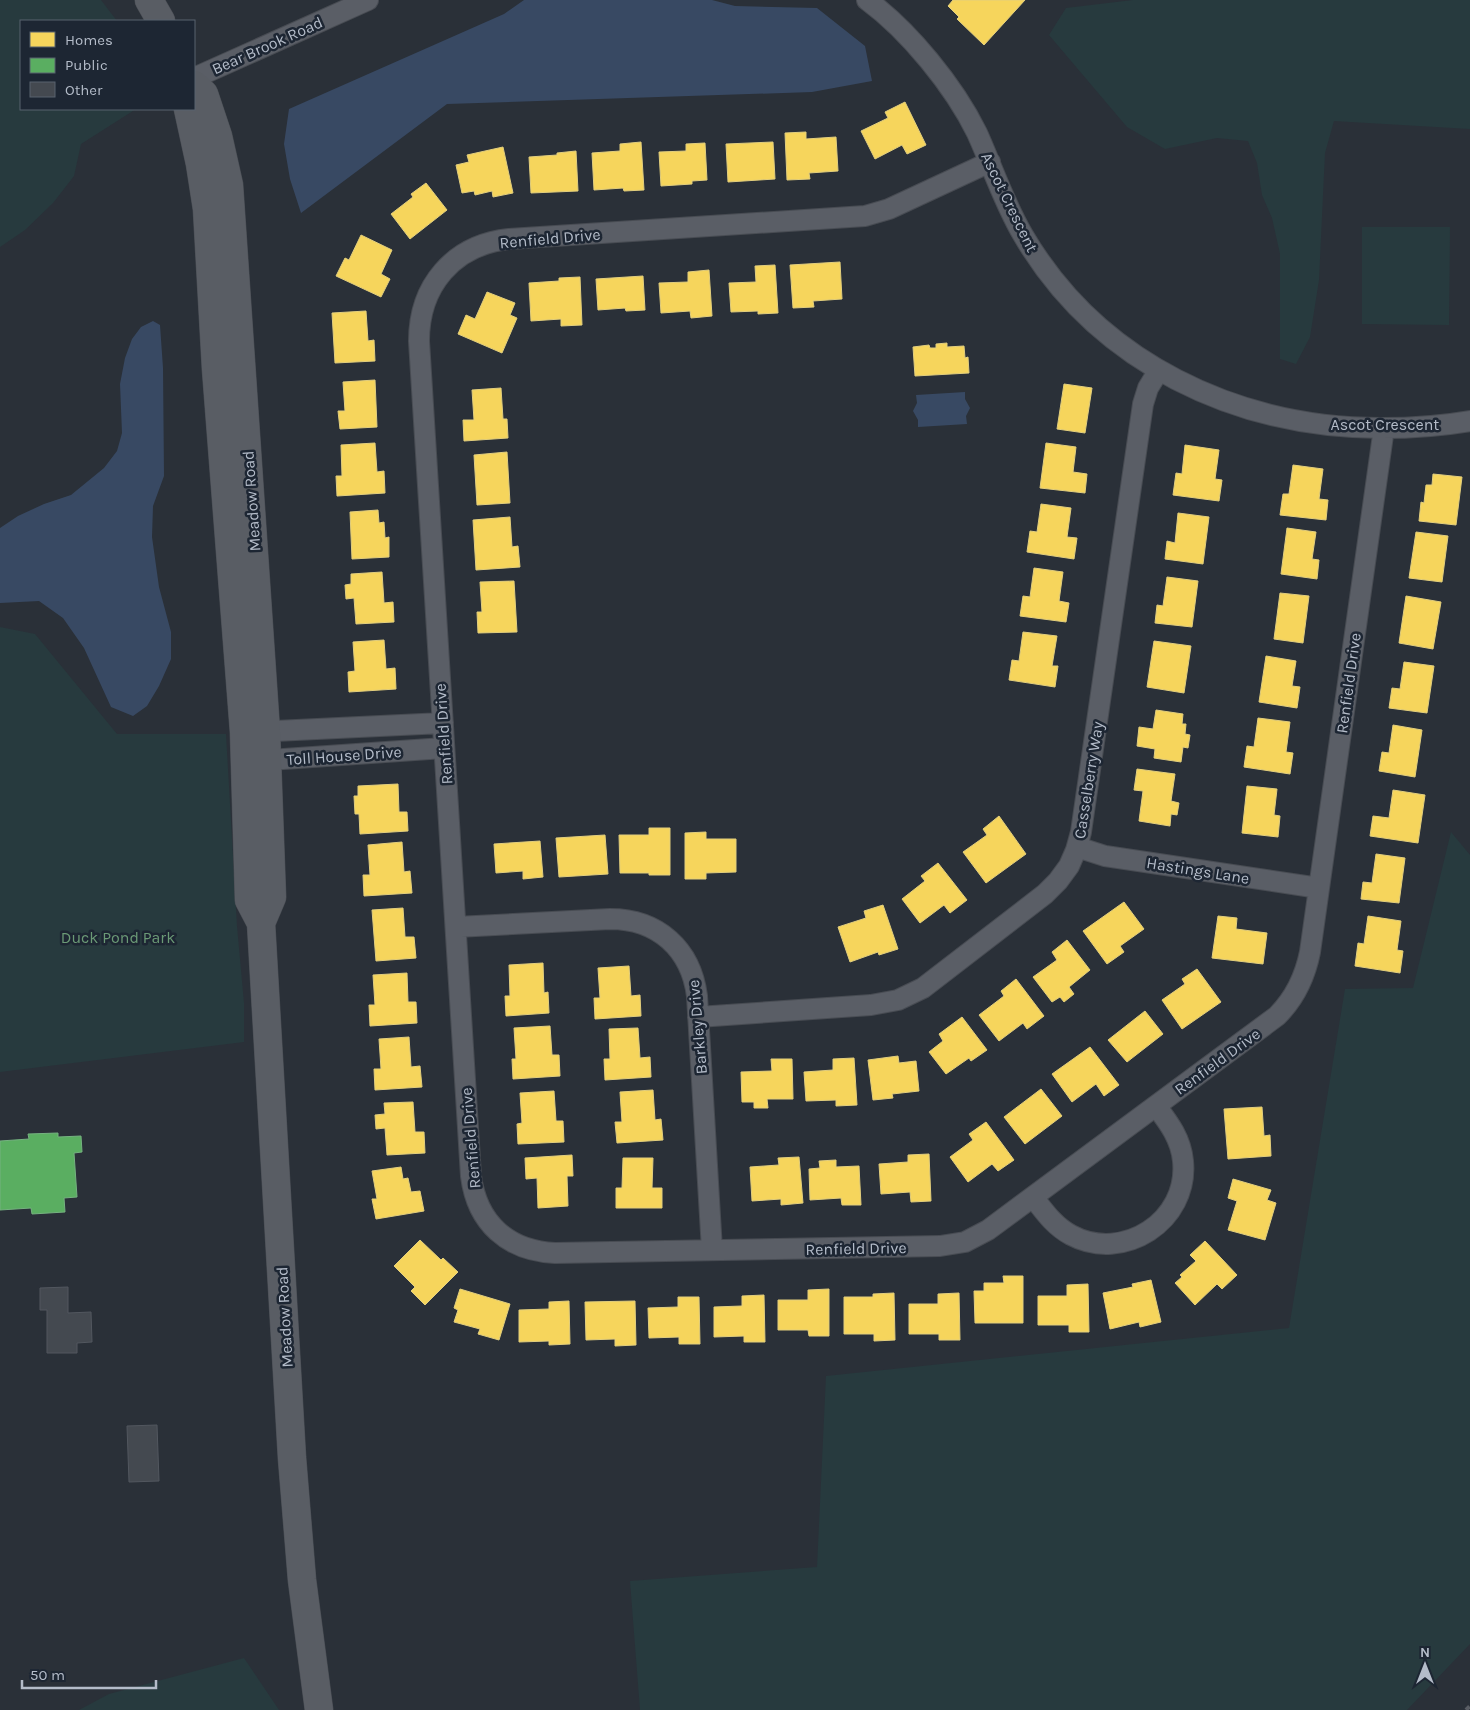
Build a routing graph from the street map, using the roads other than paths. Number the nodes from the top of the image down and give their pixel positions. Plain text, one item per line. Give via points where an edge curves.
1 (149, 0) edge
2 (368, 0) edge
3 (867, 0) edge
4 (891, 7) edge
5 (160, 20) edge
6 (195, 78) edge
7 (195, 86) edge
8 (188, 110) edge
9 (990, 162) junction
10 (1159, 370) junction
11 (1470, 421) edge
12 (1384, 428) junction
13 (443, 723) junction
14 (255, 732) junction
15 (444, 748) junction
16 (256, 760) junction
17 (1077, 847) junction
18 (1319, 888) junction
19 (456, 927) junction
20 (698, 1017) junction
21 (1156, 1106) junction
22 (1033, 1197) junction
23 (712, 1250) junction
24 (319, 1710) edge

1 - 5 street
2 - 6 street, Bear Brook Road
3 - 4 street, Ascot Crescent
4 - 9 street, Ascot Crescent via 946,84 975,130
7 - 14 street, Meadow Road via 204,94 229,185
8 - 14 street, Meadow Road via 207,209 216,368
9 - 10 street, Ascot Crescent via 1022,234 1056,283 1109,337
9 - 13 street, Renfield Drive via 870,215 500,240 469,251 443,272 426,300 419,332
10 - 12 street, Ascot Crescent via 1208,395 1270,415 1332,426
10 - 17 street, Casselberry Way via 1143,404
11 - 12 street, Ascot Crescent
12 - 18 street, Renfield Drive
13 - 14 street, Toll House Drive
13 - 15 street, Renfield Drive
14 - 16 street, Meadow Road
15 - 16 street, Toll House Drive
15 - 19 street, Renfield Drive
16 - 24 street, Meadow Road via 272,897 261,923 293,1476 302,1580
17 - 18 street, Hastings Lane via 1105,856
17 - 20 street, Casselberry Way via 1065,872 1049,890 932,982 908,996 876,1004
18 - 21 street, Renfield Drive via 1307,966 1287,1005 1272,1021
19 - 20 street, Barkley Drive via 610,919 625,919 645,925 670,940 688,962 695,982
19 - 23 street, Renfield Drive via 471,1176 478,1203 492,1226 515,1244 541,1252
20 - 23 street, Barkley Drive
21 - 22 street, Renfield Drive
21 - 22 street via 1178,1139 1184,1168 1175,1204 1156,1227 1122,1243 1085,1241 1059,1227
22 - 23 street, Renfield Drive via 981,1235 949,1246

